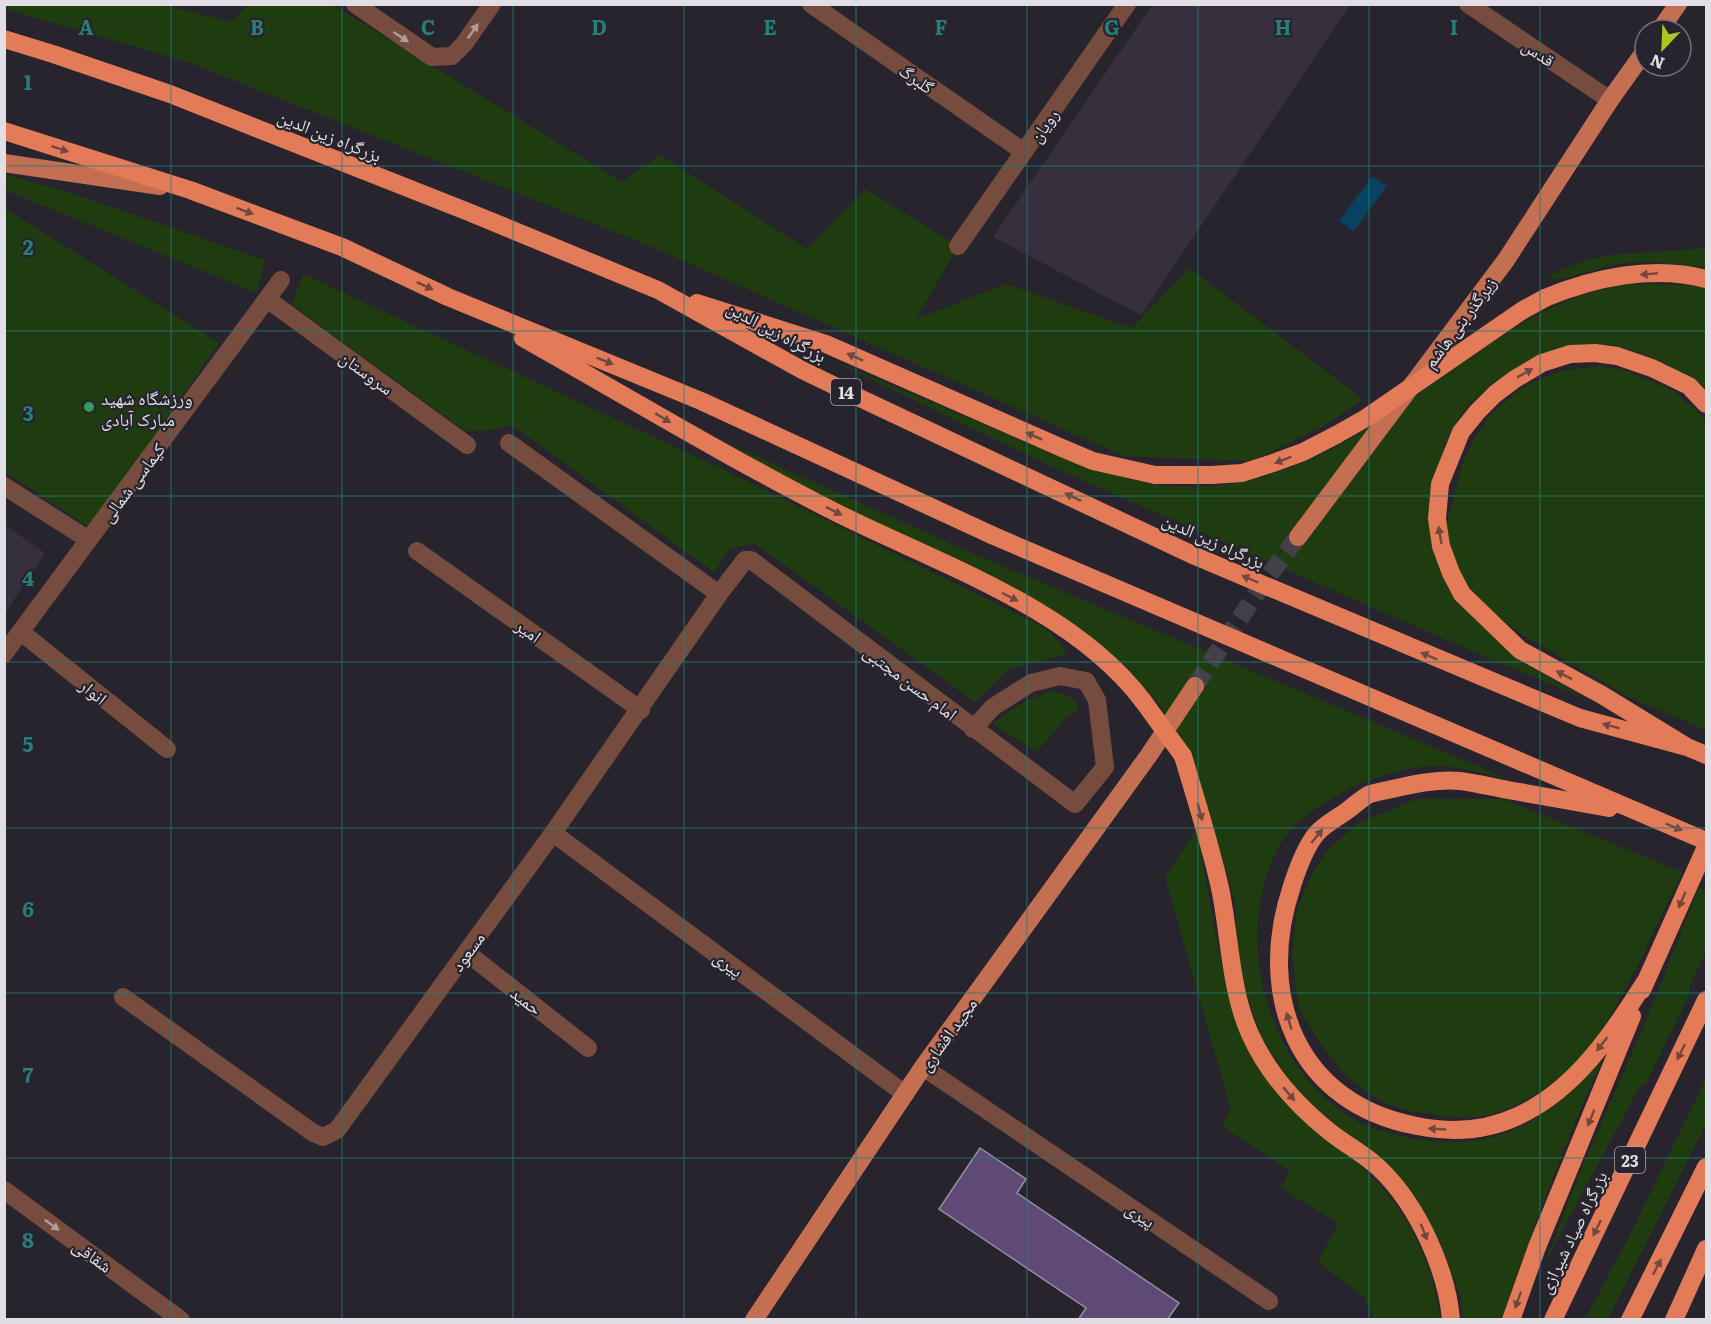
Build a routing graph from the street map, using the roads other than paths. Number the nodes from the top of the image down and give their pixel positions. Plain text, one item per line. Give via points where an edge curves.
1 (354, 4) edge
2 (492, 4) edge
3 (811, 4) edge
4 (1127, 4) edge
5 (1468, 4) edge
6 (1678, 4) edge
7 (1668, 18) edge
8 (4, 39) edge
9 (1633, 68) edge
10 (1610, 100) junction
11 (4, 131) edge
12 (1024, 152) junction
13 (4, 164) edge
14 (190, 190) junction
15 (958, 246) dead end
16 (1707, 279) edge
17 (281, 280) dead end
18 (658, 290) junction
19 (447, 297) junction
20 (267, 299) junction
21 (1707, 404) edge
22 (508, 443) dead end
23 (467, 446) dead end
24 (4, 486) edge
25 (1298, 537) tunnel mouth
26 (89, 540) junction
27 (417, 551) dead end
28 (748, 560) joint
29 (719, 594) junction
30 (21, 632) junction
31 (4, 654) edge
32 (1196, 686) tunnel mouth
33 (640, 710) junction
34 (974, 729) junction
35 (1688, 747) junction
36 (167, 749) dead end
37 (1707, 755) edge
38 (1641, 813) junction
39 (553, 832) junction
40 (1707, 841) edge
41 (1707, 847) edge
42 (466, 952) junction
43 (1647, 979) junction
44 (123, 997) dead end
45 (1707, 1000) edge
46 (588, 1048) dead end
47 (924, 1067) junction
48 (905, 1094) junction
49 (1707, 1167) edge
50 (4, 1190) edge
51 (1707, 1249) edge
52 (1707, 1279) edge
53 (1269, 1300) dead end
54 (181, 1320) edge
55 (754, 1320) edge
56 (1451, 1320) edge
57 (1511, 1320) edge
58 (1553, 1320) edge
59 (1630, 1320) edge
60 (1676, 1320) edge

1 -> 2 street via 432,57 452,56
3 - 12 street, گلبرگ
4 - 12 street, رویان
5 - 10 street, قدس
6 - 7 main road
8 - 18 highway, بزرگراه زین الدین / 14 via 170,94
9 - 10 main road
10 - 25 main road, زیرگذر بنی هاشم via 1506,260
11 -> 14 highway
12 - 15 street, رویان
13 - 14 main road
14 -> 19 highway via 342,247
16 -> 18 highway, bridge via 1660,273 1612,277 1545,298 1336,435 1303,452 1242,473 1212,475 1155,475 1093,461 826,344
17 - 20 street, کیماسی شمالی
35 -> 18 highway, بزرگراه زین الدین / 14 via 1580,718 1195,556 833,385
19 -> 38 highway via 701,401 994,536
19 -> 56 highway, bridge via 763,474 1032,609 1073,634 1126,678 1183,756 1220,888 1241,1008 1250,1034 1293,1100 1380,1169 1402,1194 1420,1220 1443,1280
20 - 23 street, سروستان
20 - 26 street, کیماسی شمالی
35 -> 21 highway via 1520,650 1494,627 1462,594 1451,573 1441,546 1437,512 1440,484 1461,432 1495,394 1542,363 1570,354 1617,356 1689,386
22 - 29 street
24 - 26 street
26 - 30 street, کیماسی شمالی
27 - 33 street, امیر
28 - 29 street, مسعود
28 - 34 street, امام حسن مجتبی
29 - 33 street, مسعود
30 - 31 street, کیماسی شمالی
30 - 36 street, انوار
32 - 47 main road, مجید افشاری
33 - 39 street, مسعود
34 - 34 street, امام حسن مجتبی via 1075,804 1105,767 1097,700 1086,681 1060,676 1031,683 993,707
35 - 37 highway, 14
38 -> 40 highway
43 -> 38 highway via 1582,1069 1544,1101 1495,1126 1431,1129 1395,1122 1360,1108 1314,1070 1290,1027 1281,994 1278,949 1284,909 1298,868 1317,833 1368,795 1416,783 1458,781
39 - 42 street, مسعود
39 - 48 street, پیری
41 -> 43 highway
42 - 44 street, مسعود via 337,1130 323,1137
42 - 46 street, حمید
43 -> 57 highway
45 -> 58 highway, بزرگراه صیاد شیرازی / 23
47 - 48 main road, مجید افشاری
47 - 53 street, پیری
48 - 55 main road, مجید افشاری
59 -> 49 highway
50 -> 54 street, شقاقی
51 - 60 highway
52 - 60 highway

